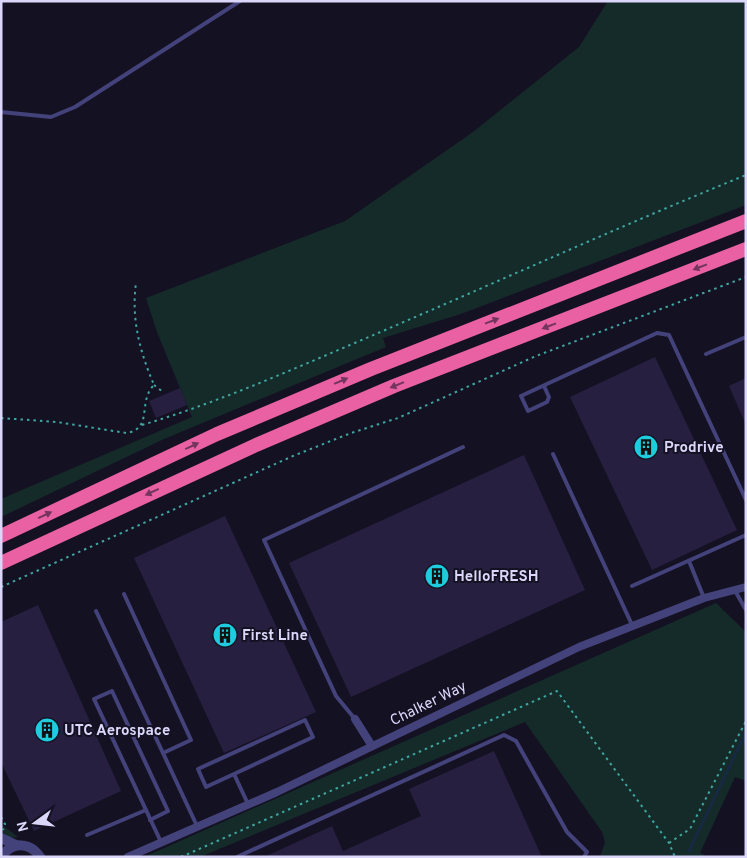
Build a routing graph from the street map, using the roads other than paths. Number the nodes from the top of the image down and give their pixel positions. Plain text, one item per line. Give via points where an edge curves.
1 (240, 1) edge
2 (1, 112) edge
3 (746, 222) edge
4 (746, 249) edge
5 (746, 337) edge
6 (706, 354) dead end
7 (544, 386) junction
8 (463, 447) dead end
9 (553, 454) dead end
10 (746, 500) edge
11 (746, 535) edge
12 (1, 536) edge
13 (689, 561) junction
14 (1, 563) edge
15 (632, 586) dead end
16 (746, 587) edge
17 (734, 589) junction
18 (124, 594) dead end
19 (704, 598) junction
20 (746, 610) edge
21 (96, 611) dead end
22 (633, 627) junction
23 (354, 719) joint
24 (372, 746) junction
25 (163, 753) junction
26 (234, 774) junction
27 (248, 804) junction
28 (146, 810) junction
29 (150, 820) junction
30 (197, 826) junction
31 (87, 835) dead end
32 (1, 837) edge
33 (161, 842) junction
34 (16, 845) junction
35 (37, 854) edge
36 (2, 857) edge
37 (47, 857) edge
38 (128, 857) edge
39 (237, 857) edge
40 (584, 857) edge

1 - 2 lane via 75,107 51,117
12 -> 3 highway via 217,434 371,368
4 -> 14 highway via 385,390 247,449
5 - 6 lane
7 - 7 lane via 521,396 528,411 547,402
7 - 10 lane via 657,333 669,335
8 - 23 lane via 264,540 336,696
9 - 22 lane
11 - 13 lane
13 - 15 lane
13 - 19 lane
16 - 17 street, Chalker Way
17 - 19 street, Chalker Way
17 - 20 lane
18 - 25 lane via 191,740
19 - 22 street, Chalker Way
21 - 25 lane
22 - 24 street, Chalker Way via 579,647
23 - 24 street
24 - 27 street, Chalker Way
25 - 30 lane
26 - 26 lane via 206,787 198,769 305,720 313,737
26 - 27 lane
27 - 30 street, Chalker Way
28 - 29 lane
28 - 29 lane via 94,699 112,691 168,811
28 - 31 lane
29 - 33 lane
30 - 33 street, Chalker Way
32 - 34 street
33 - 38 street, Chalker Way
34 - 35 street via 30,847
34 - 36 street
35 - 37 street
39 - 40 lane via 504,735 516,741 567,832 587,852

